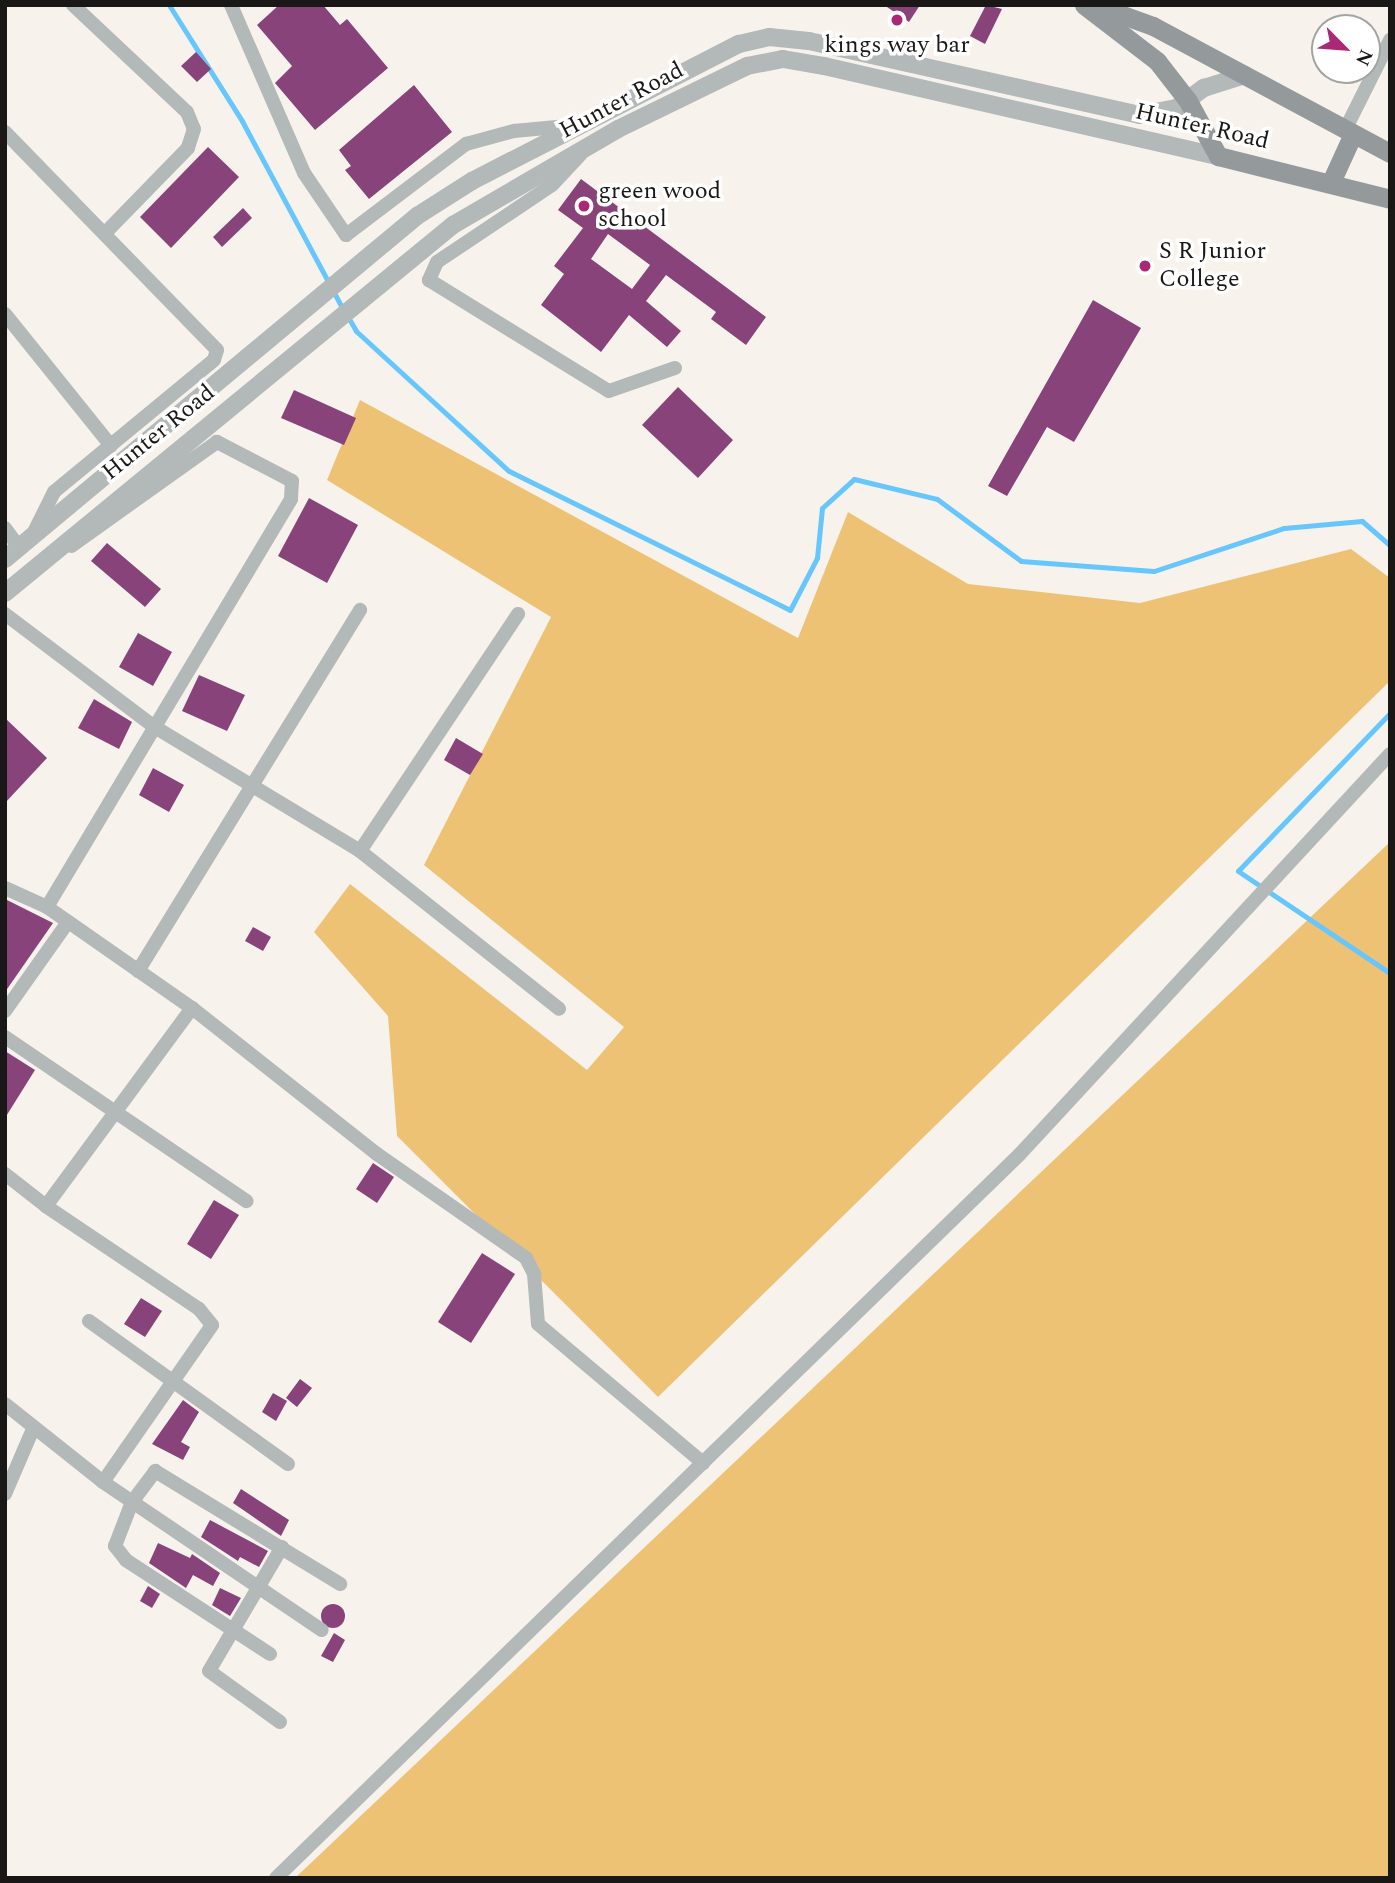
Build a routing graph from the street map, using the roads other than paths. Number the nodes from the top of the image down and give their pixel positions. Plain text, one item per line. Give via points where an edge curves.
1 (73, 5) edge
2 (231, 5) edge
3 (1084, 5) edge
4 (1095, 5) edge
5 (1121, 10) edge
6 (1390, 40) edge
7 (1245, 75) junction
8 (1188, 101) junction
9 (578, 125) junction
10 (5, 132) edge
11 (1349, 132) junction
12 (586, 147) junction
13 (1390, 153) edge
14 (1218, 156) junction
15 (1331, 182) junction
16 (1390, 200) edge
17 (107, 232) junction
18 (5, 314) edge
19 (675, 368) dead end
20 (111, 446) junction
21 (5, 528) edge
22 (33, 534) junction
23 (53, 552) junction
24 (12, 553) edge
25 (5, 593) edge
26 (360, 610) dead end
27 (5, 614) edge
28 (518, 614) dead end
29 (153, 726) junction
30 (1388, 757) edge
31 (254, 782) junction
32 (360, 851) junction
33 (5, 888) edge
34 (47, 907) junction
35 (68, 922) junction
36 (138, 971) junction
37 (192, 1008) junction
38 (559, 1009) dead end
39 (5, 1011) edge
40 (5, 1037) edge
41 (115, 1112) junction
42 (5, 1174) edge
43 (246, 1201) dead end
44 (46, 1206) junction
45 (89, 1321) dead end
46 (173, 1385) junction
47 (5, 1404) edge
48 (33, 1429) junction
49 (703, 1463) junction
50 (288, 1464) dead end
51 (103, 1482) junction
52 (5, 1494) edge
53 (132, 1502) junction
54 (282, 1547) junction
55 (340, 1584) dead end
56 (258, 1587) junction
57 (231, 1627) junction
58 (322, 1630) dead end
59 (270, 1654) dead end
60 (280, 1722) dead end
61 (276, 1878) edge

1 - 17 street via 187,112 194,129 188,148
2 - 9 street via 304,173 346,235 466,144 514,131
3 - 8 main road via 1157,61
4 - 5 main road
5 - 7 main road
6 - 11 street
7 - 8 street, Hunter Road via 1224,79
7 - 11 main road
8 - 9 street, Hunter Road via 1140,115 809,41 769,37 698,62
8 - 14 main road
9 - 22 street, Hunter Road via 472,180 395,233
10 - 17 street
11 - 13 main road
11 - 15 main road
12 - 14 street, Hunter Road via 722,76 783,60
12 - 19 street via 552,185 437,262 429,280 609,391
12 - 23 street, Hunter Road via 411,254
14 - 15 main road, Hunter Road
15 - 16 main road, Hunter Road
17 - 20 street via 217,350 215,360
18 - 20 street
20 - 22 street via 54,492
21 - 24 street
22 - 24 street, Hunter Road
23 - 25 street, Hunter Road
23 - 29 street via 102,528 217,442 292,481 291,499
26 - 31 street
27 - 29 street
28 - 32 street
29 - 31 street
29 - 34 street
30 - 49 street via 1019,1155
31 - 32 street
31 - 36 street
32 - 38 street
33 - 34 street
34 - 35 street
35 - 36 street
35 - 39 street
36 - 37 street
37 - 41 street
37 - 49 street via 377,1154 526,1258 534,1273 538,1324
40 - 41 street
41 - 43 street
41 - 44 street
42 - 44 street
44 - 46 street via 209,1317 207,1336
45 - 46 street
46 - 50 street
46 - 51 street
47 - 48 street
48 - 51 street
48 - 52 street
49 - 61 street
51 - 53 street
53 - 54 street via 159,1470
53 - 56 street
53 - 57 street via 114,1546 126,1560
54 - 55 street
54 - 56 street
56 - 57 street
56 - 58 street
57 - 59 street
57 - 60 street via 209,1671

